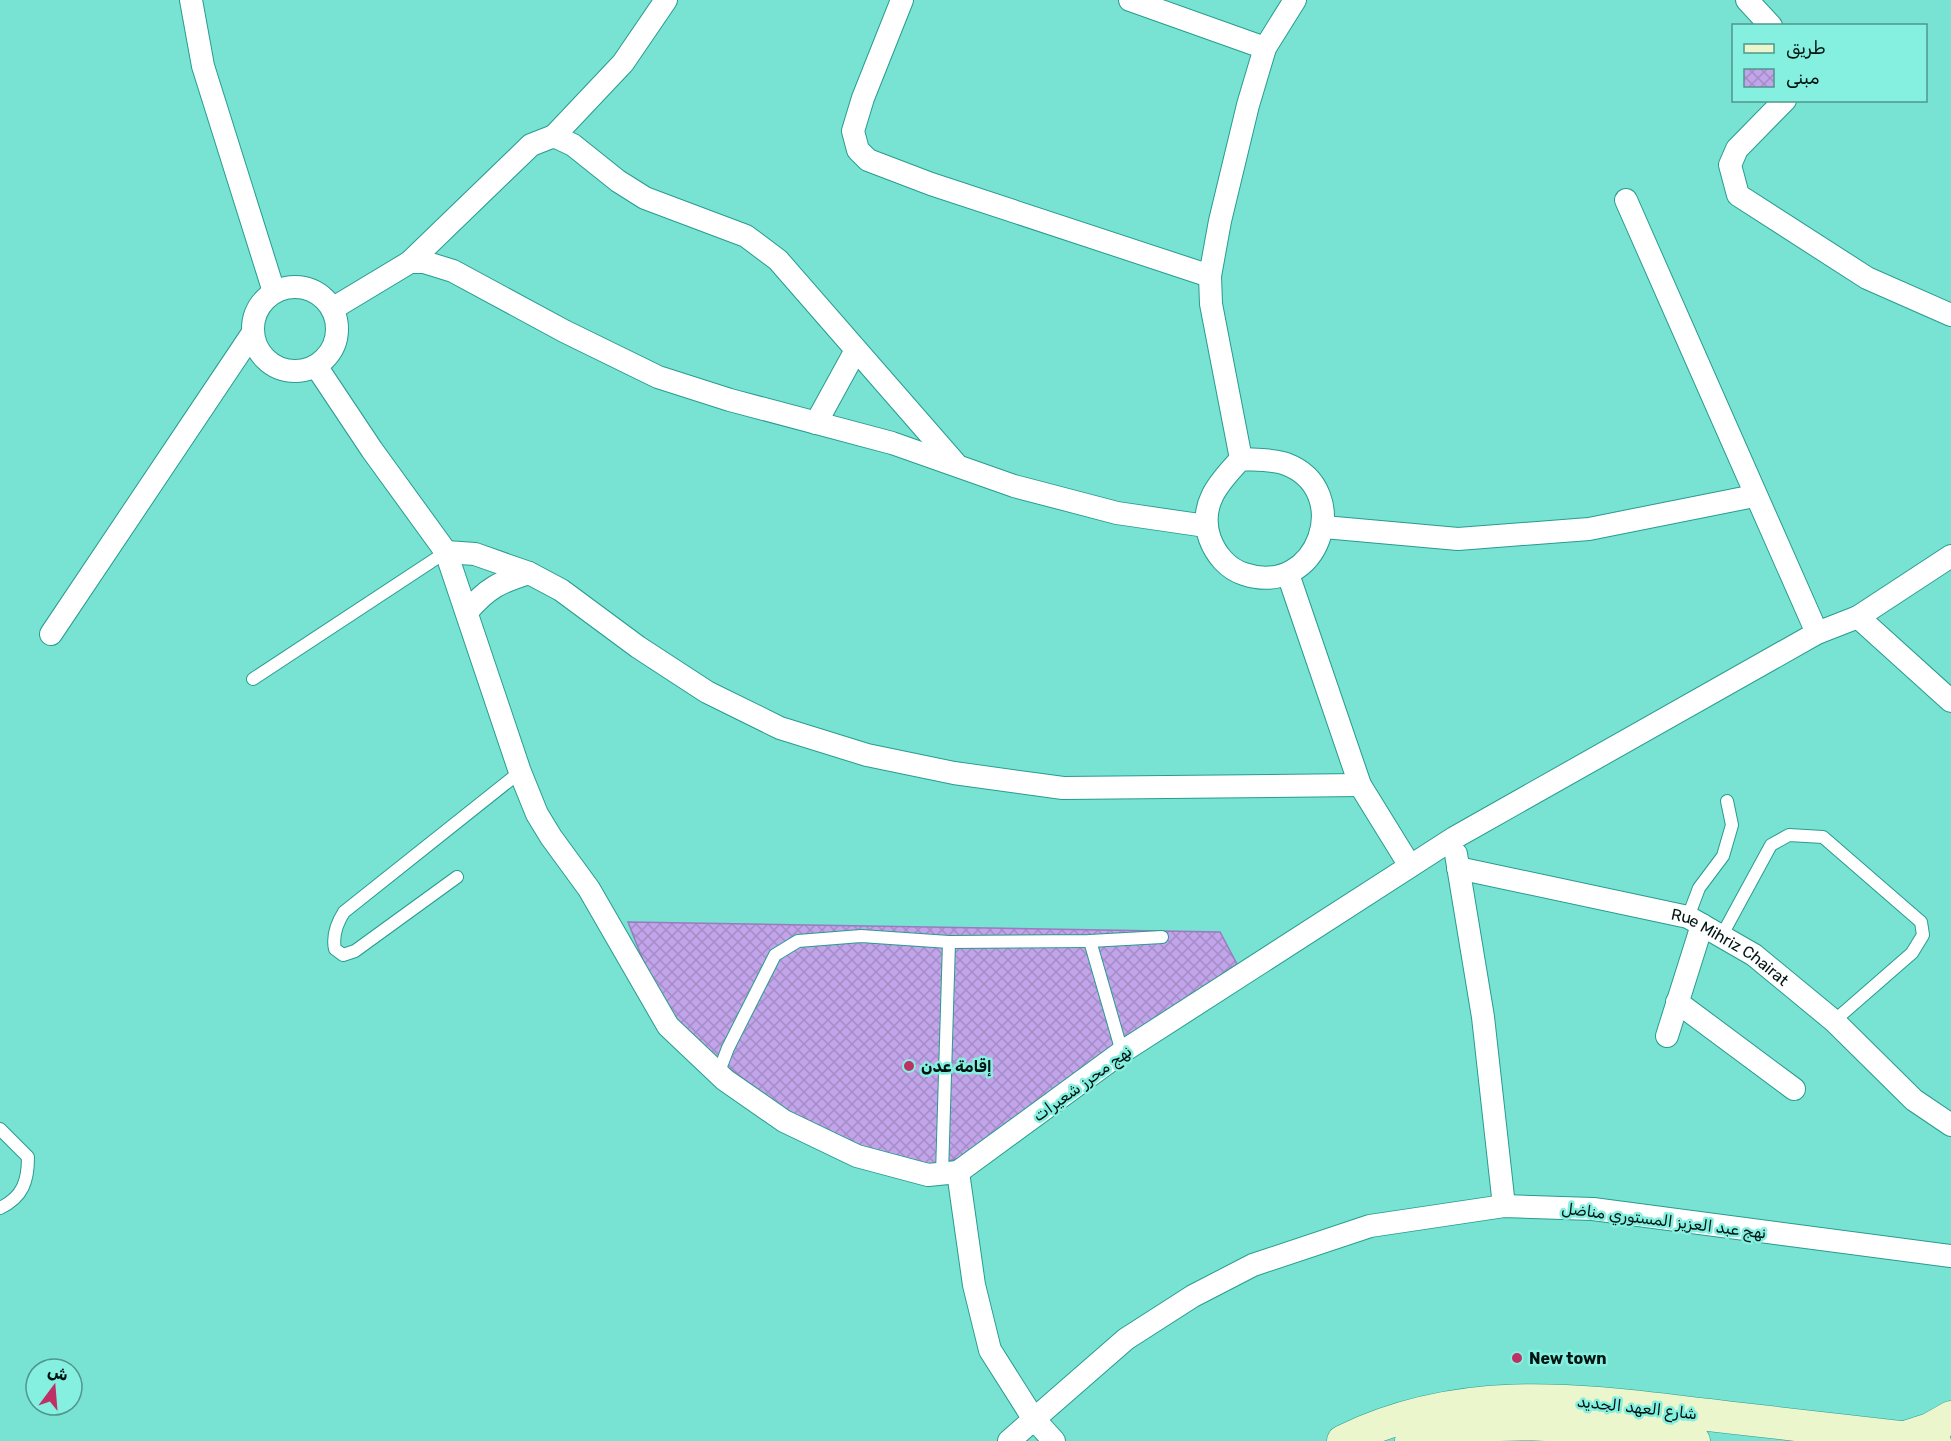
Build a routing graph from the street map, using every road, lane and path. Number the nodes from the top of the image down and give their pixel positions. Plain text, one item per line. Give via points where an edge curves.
1 (191, 0) edge
2 (666, 0) edge
3 (902, 0) edge
4 (1130, 0) edge
5 (1295, 0) edge
6 (1747, 0) edge
7 (1770, 24) edge
8 (1265, 48) junction
9 (1783, 102) edge
10 (554, 136) junction
11 (1626, 200) dead end
12 (410, 262) junction
13 (1210, 276) junction
14 (274, 292) junction
15 (332, 309) junction
16 (1951, 315) edge
17 (252, 334) junction
18 (856, 350) junction
19 (316, 366) junction
20 (816, 423) junction
21 (1241, 459) junction
22 (957, 465) junction
23 (1755, 496) junction
24 (1206, 526) junction
25 (1324, 527) junction
26 (446, 552) junction
27 (1951, 556) edge
28 (529, 573) junction
29 (1288, 574) junction
30 (467, 612) junction
31 (1858, 616) junction
32 (1817, 633) junction
33 (51, 634) dead end
34 (254, 679) dead end
35 (1951, 701) edge
36 (520, 772) junction
37 (1360, 785) junction
38 (1727, 801) dead end
39 (1454, 838) junction
40 (1410, 866) junction
41 (1458, 868) junction
42 (457, 877) dead end
43 (1695, 921) junction
44 (1722, 935) junction
45 (1162, 937) dead end
46 (1090, 941) junction
47 (949, 942) junction
48 (1677, 1002) junction
49 (1834, 1021) junction
50 (1667, 1036) dead end
51 (1122, 1052) junction
52 (718, 1074) junction
53 (1794, 1089) dead end
54 (1951, 1125) edge
55 (0, 1129) edge
56 (950, 1173) junction
57 (1504, 1206) junction
58 (0, 1208) edge
59 (1951, 1256) edge
60 (1033, 1418) junction
61 (1951, 1418) edge
62 (1904, 1437) junction
63 (1009, 1441) edge
64 (1054, 1441) edge
65 (1343, 1441) edge
66 (1411, 1441) edge
67 (1694, 1441) edge
68 (1935, 1441) edge

1 - 14 street via 203,66
2 - 10 street via 623,63
3 - 13 street via 853,132 858,150 868,160
4 - 8 street
5 - 8 street
6 - 7 street
8 - 13 street via 1220,220
9 - 16 street via 1737,149 1730,165 1738,195 1868,278
10 - 12 street via 531,145
10 - 18 street via 573,145 645,198 746,236 778,260
11 - 23 street
12 - 15 street
12 - 20 street via 453,271 658,376
13 - 21 street via 1211,304
14 - 15 street via 306,288 321,296
14 - 17 street via 261,303
15 - 19 street via 337,324 336,341
17 - 19 street via 257,350 268,363 300,372
17 - 33 street
18 - 20 street
18 - 22 street
19 - 26 street
20 - 22 street
21 - 24 street via 1217,484 1207,508
21 - 25 street via 1287,464 1308,479 1321,501
22 - 24 street via 1014,486 1117,513
23 - 25 street via 1589,529 1458,539
23 - 32 street
24 - 29 street via 1214,549 1238,572 1254,578
25 - 29 street via 1318,547 1305,563
26 - 28 street via 475,554
26 - 30 street
26 - 34 lane
27 - 31 street, نهج محرز شعيرات
28 - 30 street via 500,582 481,595
28 - 37 street via 561,590 707,692 780,728 867,755 954,774 1063,788
29 - 37 street
30 - 36 street
31 - 32 street, نهج محرز شعيرات
31 - 35 street
32 - 39 street, نهج محرز شعيرات
36 - 42 lane via 344,912 337,923 335,949 343,955 355,951
36 - 52 street via 550,837 589,889 668,1026
37 - 40 street
38 - 43 lane via 1732,825 1723,856 1700,888
39 - 40 street, نهج محرز شعيرات
39 - 41 street
40 - 51 street, نهج محرز شعيرات
41 - 43 street, Rue Mihriz Chairat
41 - 57 street via 1484,1017
43 - 44 street, Rue Mihriz Chairat
43 - 48 street
44 - 49 street, Rue Mihriz Chairat via 1754,955
44 - 49 lane via 1771,845 1789,834 1823,837 1921,922 1923,935 1912,953
45 - 46 lane
46 - 47 lane
46 - 51 lane
47 - 52 lane via 861,936 798,940 775,955
47 - 56 lane
48 - 50 street
48 - 53 street
49 - 54 street, Rue Mihriz Chairat via 1914,1100
51 - 56 street, نهج محرز شعيرات
52 - 56 street via 784,1121 857,1156 928,1175
55 - 58 lane via 28,1157 28,1178 12,1202
56 - 60 street via 990,1350
57 - 59 street, نهج عبد العزيز المستوري مناضل via 1593,1209
57 - 60 street, نهج عبد العزيز المستوري مناضل via 1370,1226 1253,1265 1193,1296 1126,1339
60 - 63 street, نهج عبد العزيز المستوري مناضل
60 - 64 street
61 - 62 main road
62 - 65 main road, شارع العهد الجديد via 1578,1400 1503,1399 1409,1417
62 - 68 main road, شارع العهد الجديد
66 - 67 main road, شارع العهد الجديد via 1494,1426 1574,1426

